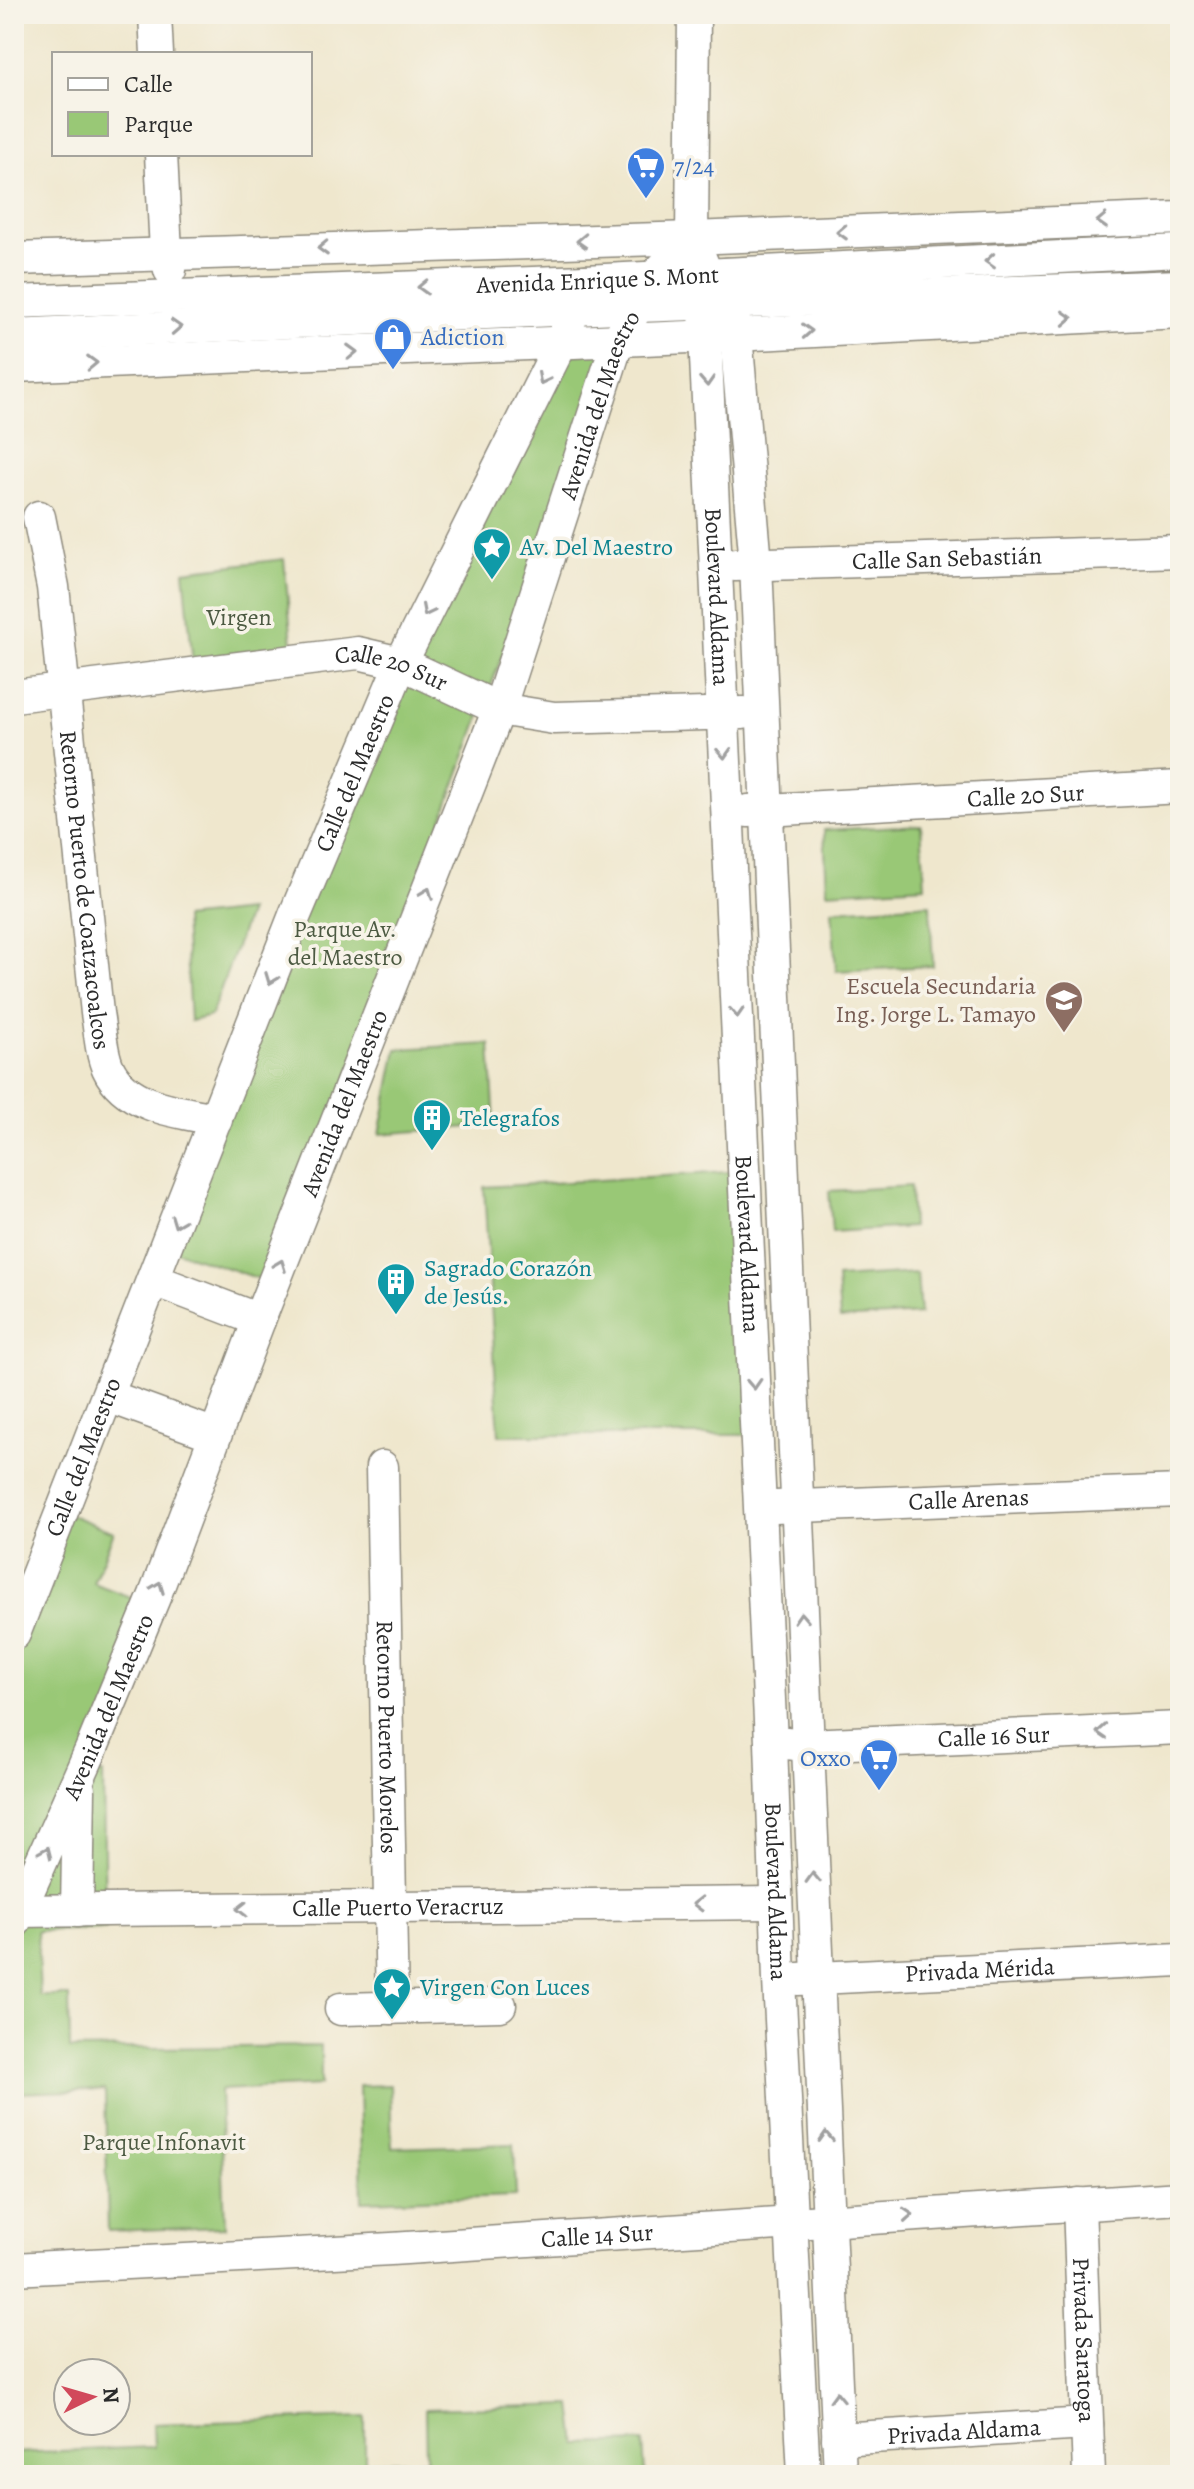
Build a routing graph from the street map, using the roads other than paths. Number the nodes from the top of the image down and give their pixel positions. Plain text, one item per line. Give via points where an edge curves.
1 (155, 14) edge
2 (694, 14) edge
3 (157, 52) edge
4 (161, 156) edge
5 (1180, 218) edge
6 (692, 238) junction
7 (1180, 251) edge
8 (166, 252) junction
9 (14, 259) edge
10 (654, 277) junction
11 (1180, 286) edge
12 (176, 295) junction
13 (580, 295) junction
14 (14, 302) edge
15 (719, 305) junction
16 (637, 306) junction
17 (1180, 312) edge
18 (14, 335) edge
19 (618, 340) junction
20 (561, 343) junction
21 (14, 366) edge
22 (39, 517) dead end
23 (1180, 551) edge
24 (756, 564) junction
25 (716, 566) junction
26 (401, 663) junction
27 (63, 689) junction
28 (14, 696) edge
29 (499, 709) junction
30 (762, 712) junction
31 (723, 714) junction
32 (1180, 787) edge
33 (767, 810) junction
34 (727, 813) junction
35 (216, 1119) junction
36 (154, 1280) junction
37 (259, 1320) junction
38 (108, 1396) junction
39 (215, 1435) junction
40 (382, 1467) dead end
41 (1180, 1491) edge
42 (796, 1507) junction
43 (760, 1508) junction
44 (14, 1634) edge
45 (1180, 1728) edge
46 (771, 1742) junction
47 (807, 1745) junction
48 (80, 1775) junction
49 (776, 1903) junction
50 (391, 1907) junction
51 (77, 1911) junction
52 (16, 1915) edge
53 (1180, 1960) edge
54 (817, 1978) junction
55 (779, 1980) junction
56 (500, 2005) dead end
57 (392, 2008) junction
58 (341, 2009) dead end
59 (1180, 2198) edge
60 (1079, 2204) junction
61 (831, 2220) junction
62 (793, 2222) junction
63 (14, 2269) edge
64 (1087, 2424) junction
65 (838, 2439) junction
66 (804, 2475) edge
67 (840, 2475) edge
68 (1089, 2475) edge

1 - 3 street
2 - 6 street, Boulevard Aldama
4 - 8 street
5 -> 6 street
6 -> 8 street
6 - 10 street, Avenida del Maestro
6 - 15 street, Boulevard Aldama
7 -> 15 street, Avenida Enrique S. Mont
8 - 9 street
8 - 12 street
10 - 13 street, Avenida Enrique S. Mont
10 - 15 street, Avenida Enrique S. Mont
10 - 16 street, Avenida del Maestro
11 - 15 street, Avenida Enrique S. Mont
13 -> 12 street, Avenida Enrique S. Mont
12 - 14 street, Avenida Enrique S. Mont
13 - 16 street, Avenida Enrique S. Mont
18 -> 13 street, Avenida Enrique S. Mont
13 - 20 street, Calle del Maestro
15 - 16 street, Avenida Enrique S. Mont
15 -> 17 street
15 - 19 street
15 - 24 street, Boulevard Aldama
15 -> 25 street, Boulevard Aldama
16 - 19 street, Avenida del Maestro
19 - 20 street
19 - 29 street, Avenida del Maestro
21 -> 20 street
20 -> 26 street, Calle del Maestro
22 - 27 street, Retorno Puerto de Coatzacoalcos via 53,587
23 - 24 street, Calle San Sebastián
24 - 25 street, Calle San Sebastián
24 - 30 street, Boulevard Aldama
25 - 31 street, Boulevard Aldama
26 - 27 street, Calle 20 Sur via 358,653
26 - 29 street, Calle 20 Sur
26 -> 35 street, Calle del Maestro
27 - 28 street, Calle 20 Sur
27 - 35 street, Retorno Puerto de Coatzacoalcos via 97,1013 108,1069 129,1095
29 - 31 street, Calle 20 Sur via 554,718
37 -> 29 street, Avenida del Maestro
30 - 31 street, Calle 20 Sur
30 - 33 street, Boulevard Aldama
31 -> 34 street, Boulevard Aldama
32 - 33 street, Calle 20 Sur
33 - 34 street, Calle 20 Sur
33 - 42 street, Boulevard Aldama
34 -> 43 street, Boulevard Aldama
35 -> 36 street, Calle del Maestro
36 - 37 street
36 - 38 street, Calle del Maestro
37 - 39 street, Avenida del Maestro
38 - 39 street
38 - 44 street, Calle del Maestro
48 -> 39 street, Avenida del Maestro
40 - 50 street, Retorno Puerto Morelos
41 - 42 street, Calle Arenas
42 - 43 street, Calle Arenas
47 -> 42 street, Boulevard Aldama
43 - 46 street, Boulevard Aldama
45 -> 47 street, Calle 16 Sur
46 - 47 street, Calle 16 Sur
46 - 49 street, Boulevard Aldama
54 -> 47 street, Boulevard Aldama
48 - 51 street
52 -> 48 street, Avenida del Maestro
49 -> 50 street, Calle Puerto Veracruz
49 - 55 street, Boulevard Aldama
50 -> 51 street, Calle Puerto Veracruz
50 - 57 street, Retorno Puerto Morelos
51 - 52 street, Calle Puerto Veracruz
53 - 54 street, Privada Mérida
54 - 55 street, Privada Mérida
61 -> 54 street, Boulevard Aldama
55 - 62 street, Boulevard Aldama
56 - 57 street
57 - 58 street
59 - 60 street, Calle 14 Sur
61 -> 60 street, Calle 14 Sur
60 - 64 street, Privada Saratoga
61 - 62 street, Calle 14 Sur
65 -> 61 street, Boulevard Aldama
62 - 63 street, Calle 14 Sur
62 - 66 street, Boulevard Aldama
64 - 65 street, Privada Aldama
64 - 68 street, Privada Saratoga
65 - 67 street, Boulevard Aldama

